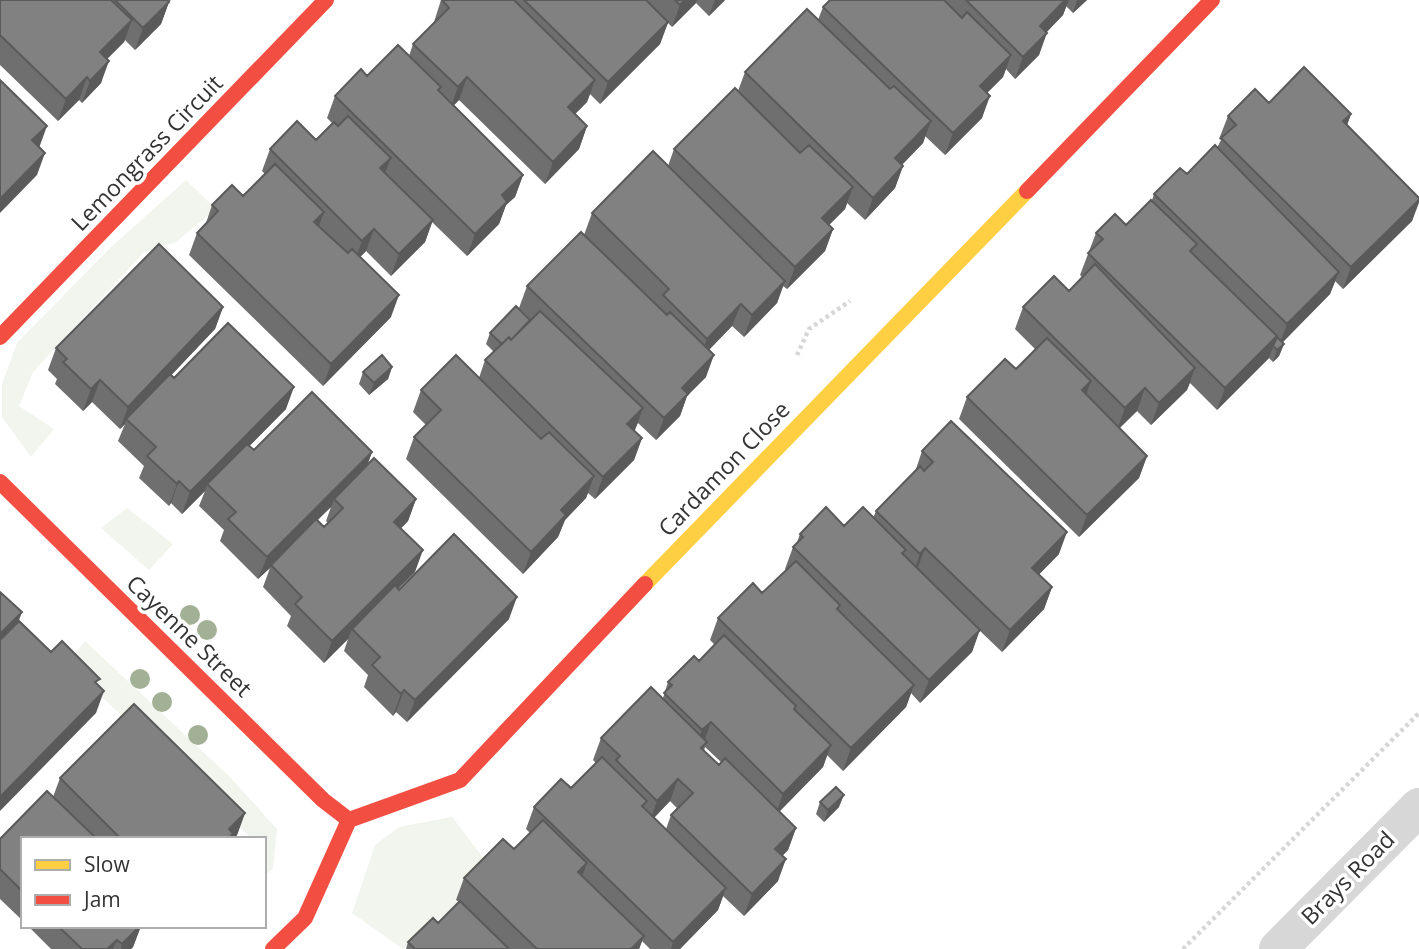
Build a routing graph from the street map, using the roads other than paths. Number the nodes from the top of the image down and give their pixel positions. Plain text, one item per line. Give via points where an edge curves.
1 (327, 0) edge
2 (1212, 0) edge
3 (0, 337) edge
4 (0, 482) edge
5 (1419, 807) edge
6 (349, 820) junction
7 (273, 949) edge
8 (1278, 949) edge

1 - 3 street, Lemongrass Circuit
2 - 6 street, Cardamon Close via 534,698 460,780
4 - 6 street, Cayenne Street via 323,800
5 - 8 street, Brays Road
6 - 7 street via 306,918

